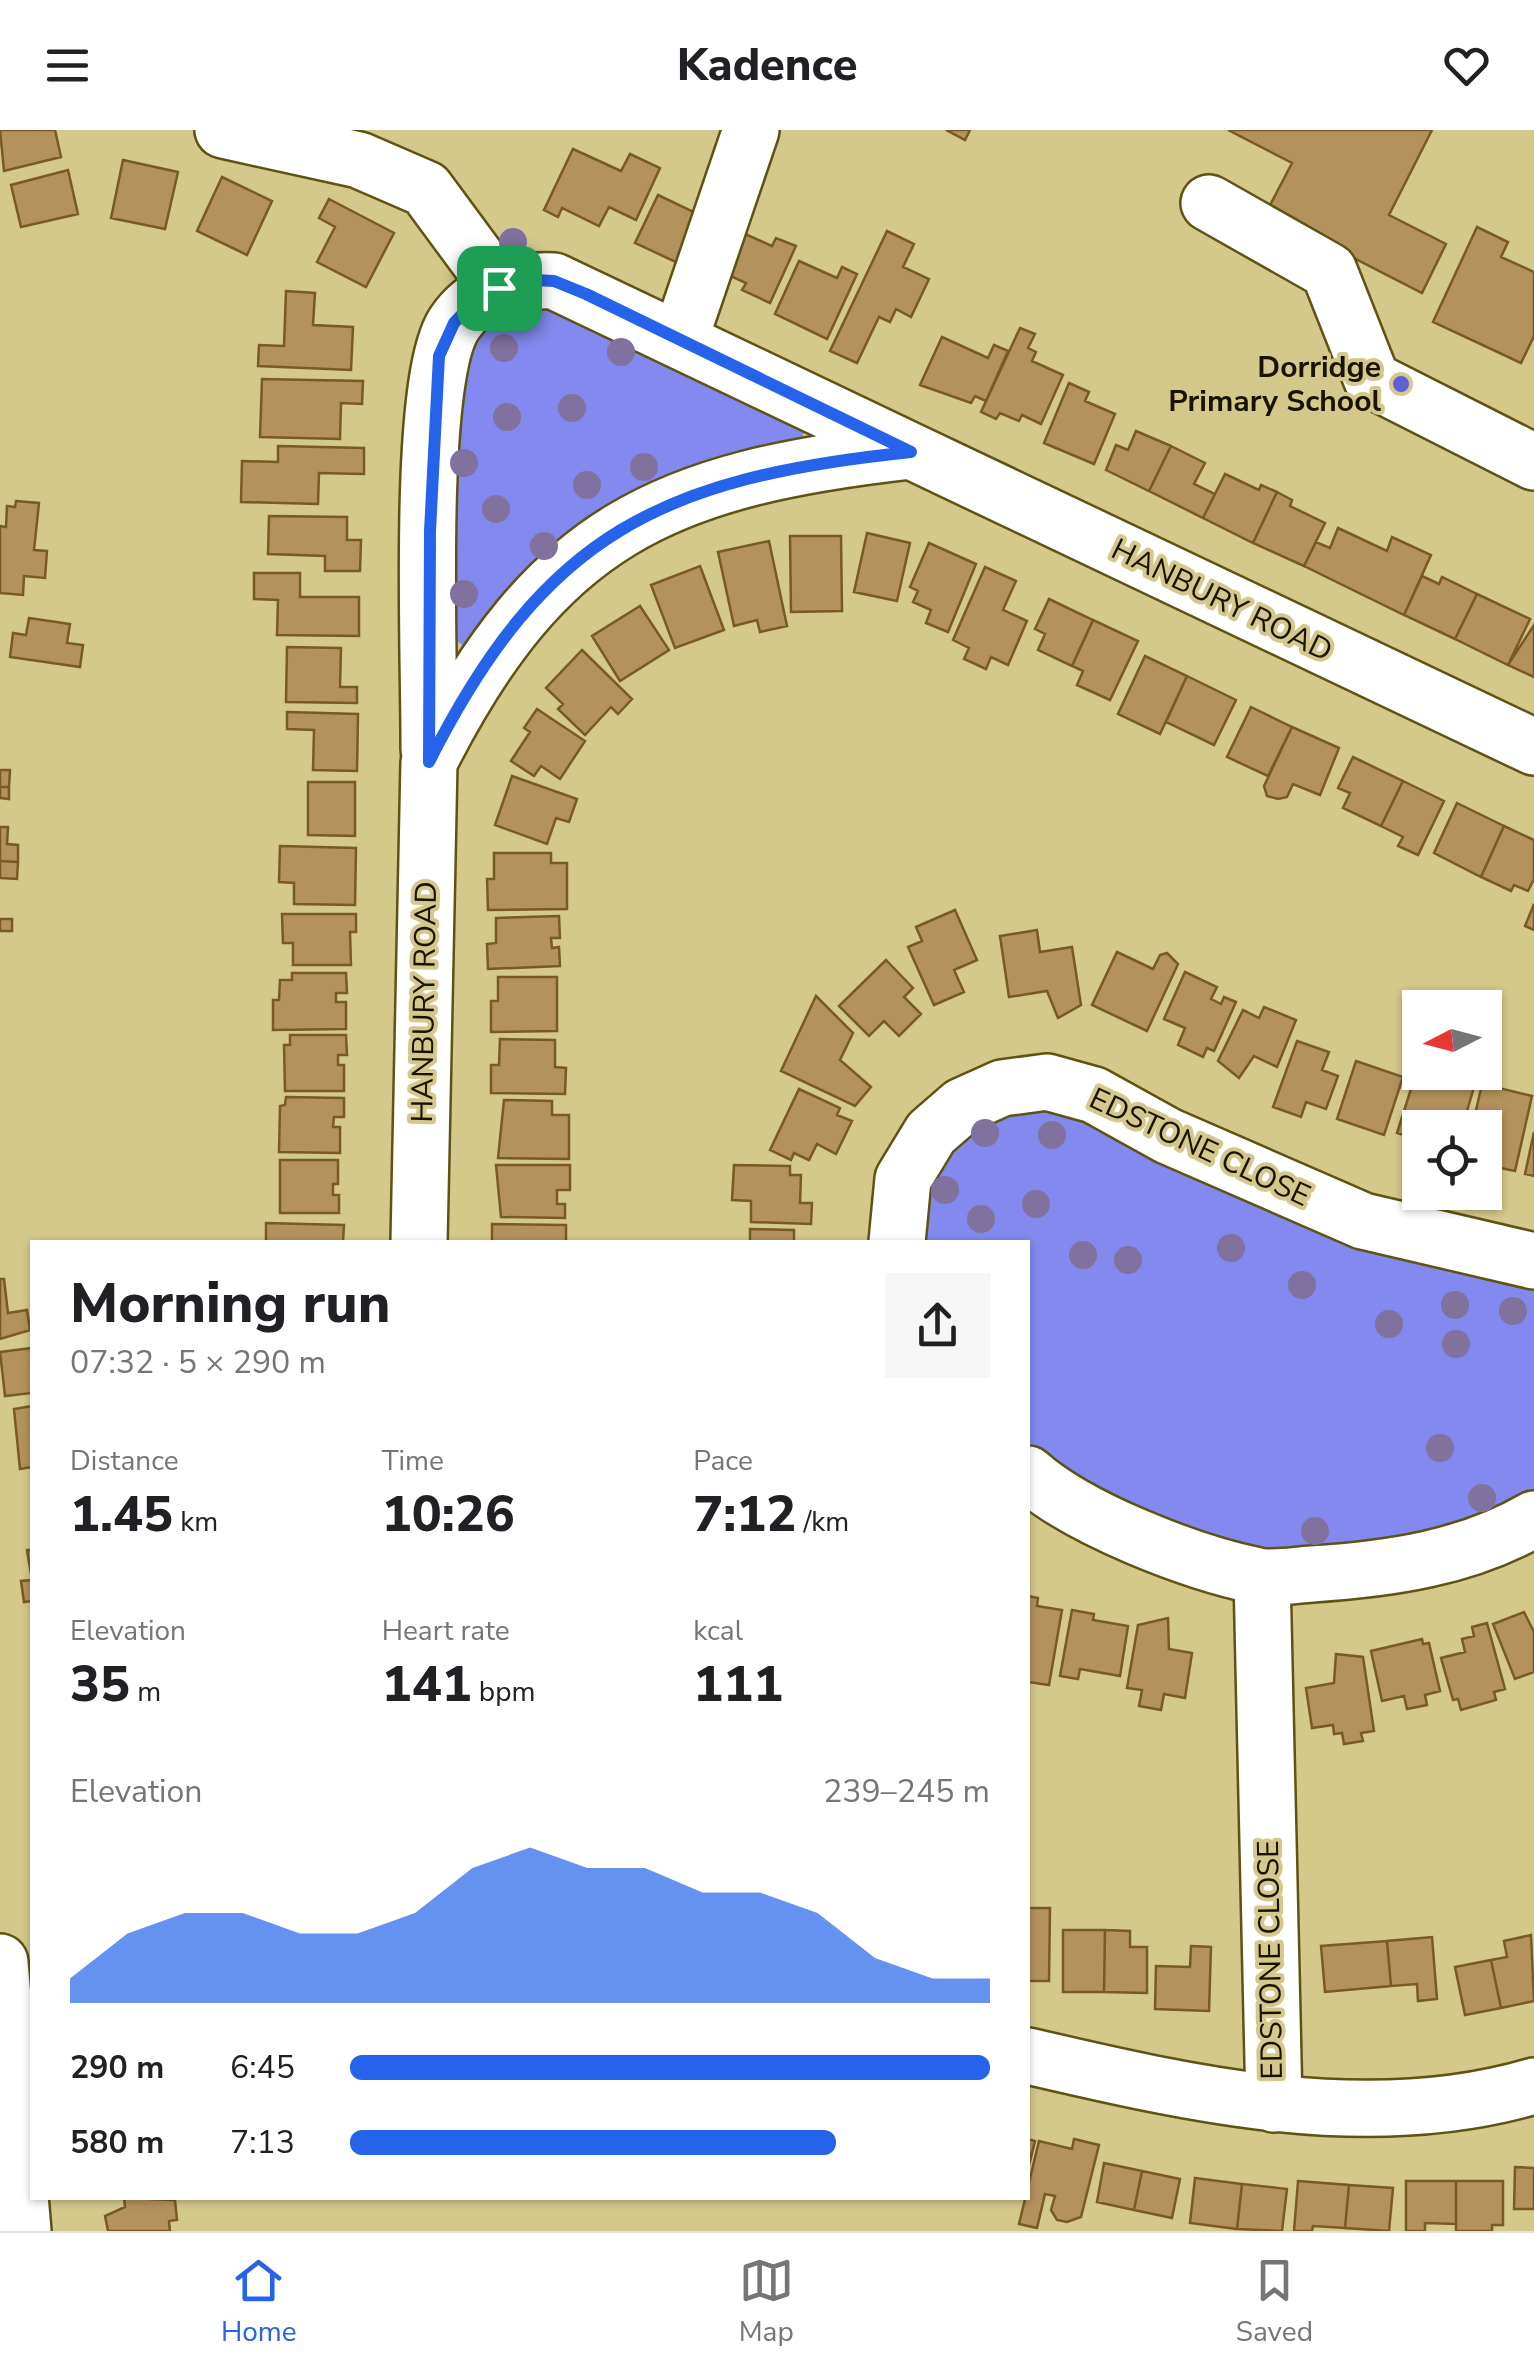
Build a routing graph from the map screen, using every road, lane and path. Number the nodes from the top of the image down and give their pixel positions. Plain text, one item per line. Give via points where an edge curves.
1 (223, 130) edge
2 (751, 130) edge
3 (1208, 204) dead end
4 (499, 288) junction
5 (680, 339) junction
6 (911, 452) junction
7 (1534, 462) edge
8 (1534, 747) edge
9 (429, 762) junction
10 (419, 1240) edge
11 (897, 1240) edge
12 (1534, 1260) edge
13 (1030, 1476) edge
14 (1534, 1518) edge
15 (1262, 1577) junction
16 (30, 1959) edge
17 (0, 1962) edge
18 (1030, 2056) edge
19 (1534, 2086) edge
20 (1274, 2104) junction
21 (23, 2231) edge

1 - 4 street via 358,160 426,190
2 - 5 street
3 - 7 street via 1329,271 1372,380
4 - 5 street, HANBURY ROAD via 554,281
4 - 9 street, HANBURY ROAD via 454,323 439,356
5 - 6 street, HANBURY ROAD
6 - 8 street, HANBURY ROAD
6 - 9 street, HANBURY ROAD via 754,475 635,519 546,588 463,696
9 - 10 street, HANBURY ROAD
11 - 12 street, EDSTONE CLOSE via 903,1178 931,1134 962,1106 1002,1088 1047,1082 1094,1095 1202,1152 1363,1221
13 - 15 street via 1108,1524
14 - 15 street via 1444,1557
15 - 20 street, EDSTONE CLOSE
16 - 17 street
17 - 21 street
18 - 20 street
19 - 20 street via 1443,2103

